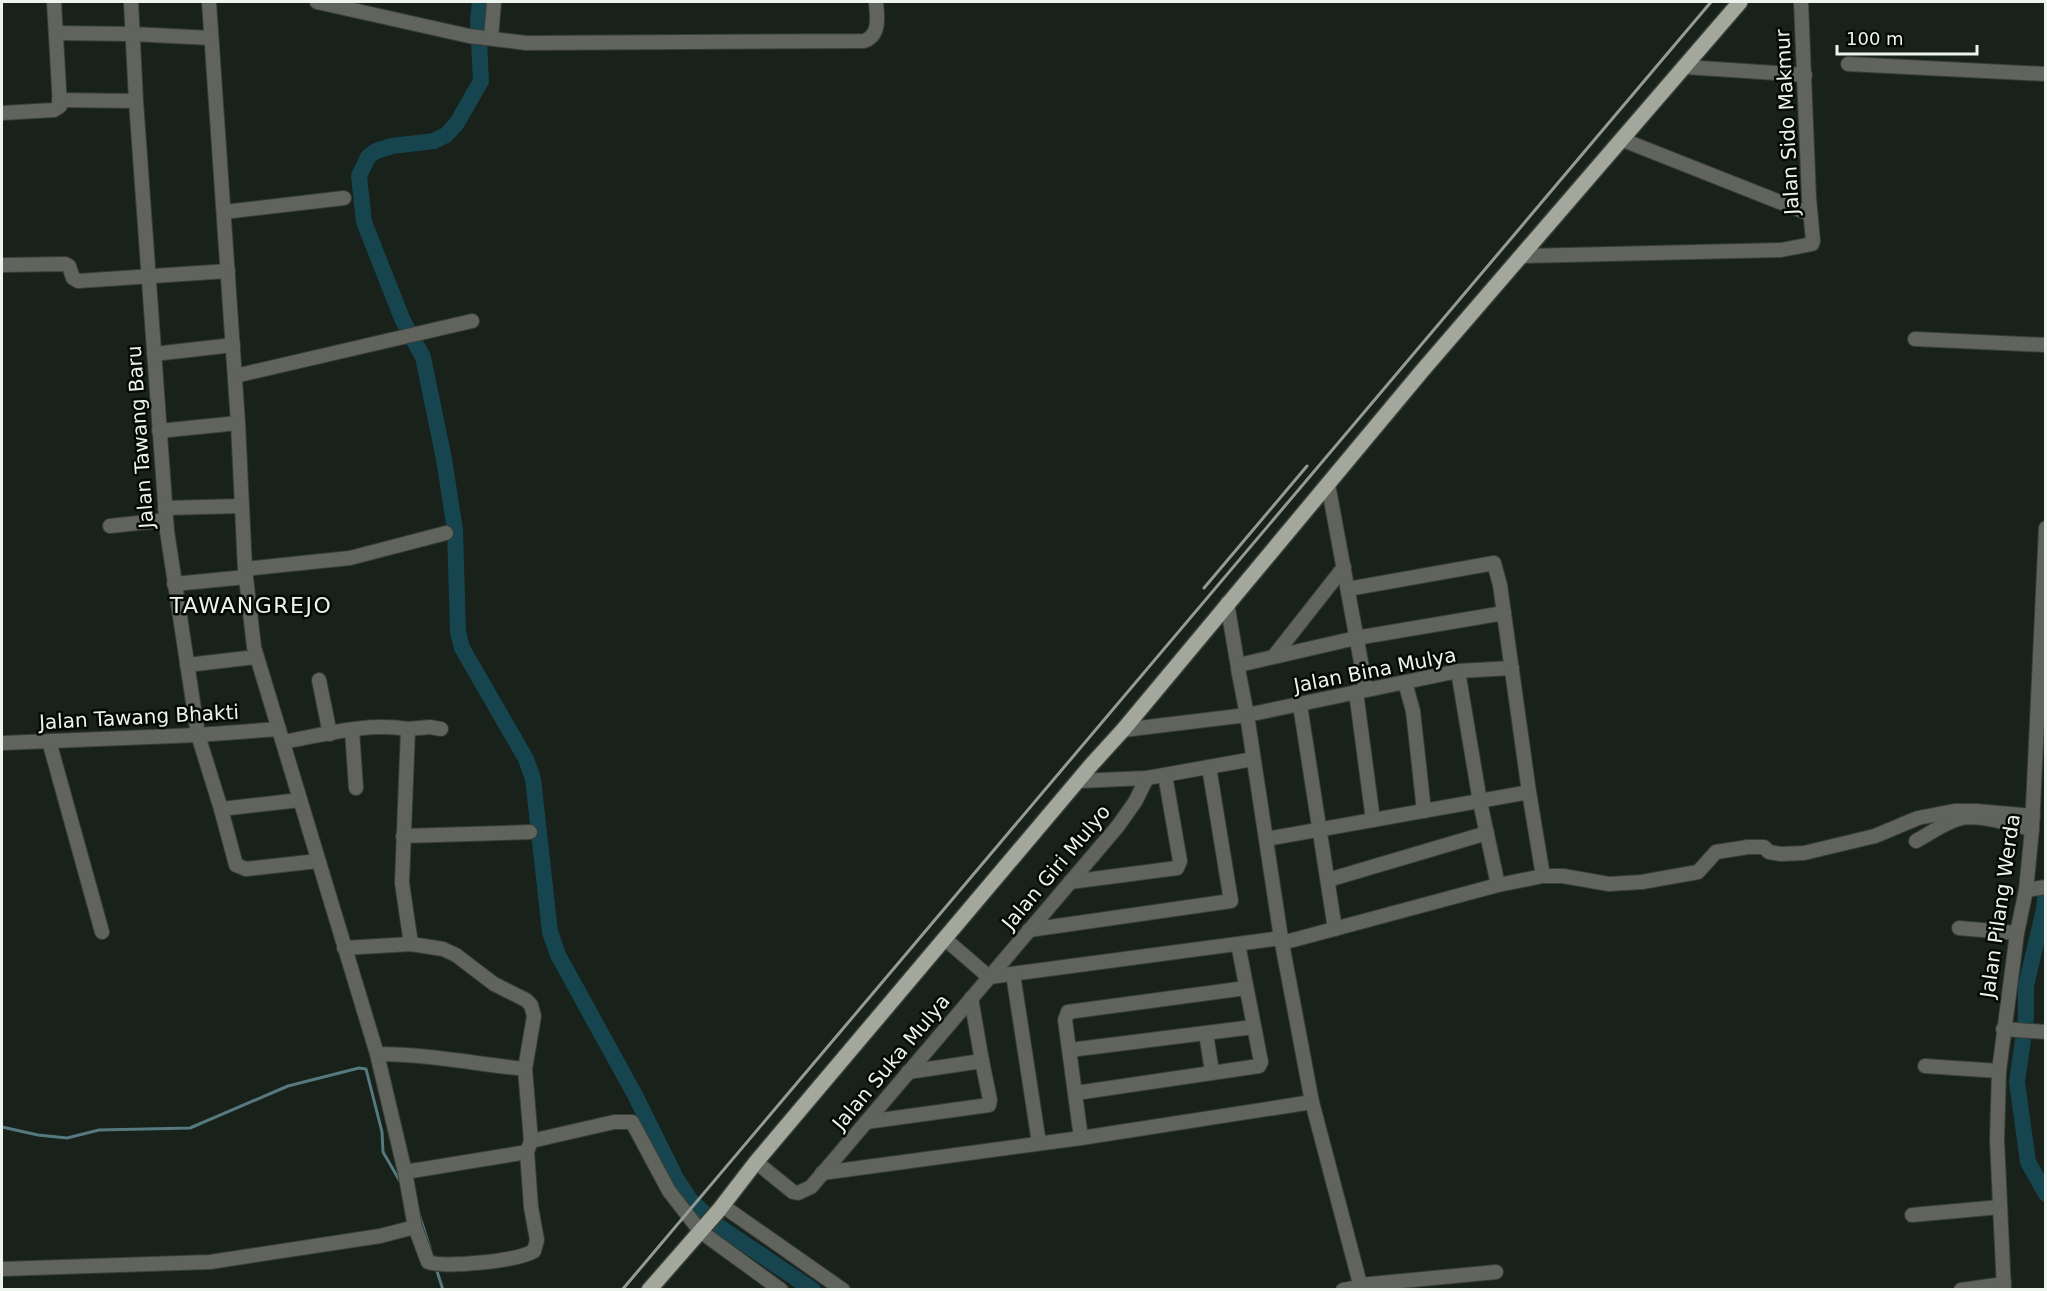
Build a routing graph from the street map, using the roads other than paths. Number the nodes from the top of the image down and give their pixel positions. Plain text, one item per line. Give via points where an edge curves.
1 (54, 2) edge
2 (131, 2) edge
3 (209, 2) edge
4 (317, 2) edge
5 (494, 2) edge
6 (876, 2) edge
7 (1740, 2) edge
8 (1801, 2) edge
9 (56, 33) junction
10 (132, 33) junction
11 (211, 38) junction
12 (489, 38) junction
13 (1848, 64) dead end
14 (1685, 67) junction
15 (2046, 74) edge
16 (1805, 75) junction
17 (59, 100) junction
18 (136, 101) junction
19 (2, 113) edge
20 (1623, 140) junction
21 (344, 198) dead end
22 (224, 212) junction
23 (1810, 214) junction
24 (1521, 256) junction
25 (2, 265) edge
26 (228, 271) junction
27 (148, 277) junction
28 (472, 321) dead end
29 (1915, 339) dead end
30 (233, 345) junction
31 (2046, 345) edge
32 (154, 354) junction
33 (235, 376) junction
34 (238, 423) junction
35 (159, 431) junction
36 (1328, 484) junction
37 (241, 506) junction
38 (166, 514) junction
39 (110, 525) dead end
40 (2046, 528) edge
41 (446, 533) dead end
42 (1344, 567) junction
43 (245, 573) junction
44 (174, 584) junction
45 (1348, 589) junction
46 (1227, 603) junction
47 (1504, 613) junction
48 (1356, 638) junction
49 (1274, 656) junction
50 (256, 657) junction
51 (187, 665) junction
52 (1238, 668) junction
53 (1512, 668) junction
54 (1458, 671) junction
55 (319, 680) dead end
56 (1405, 682) junction
57 (1361, 691) junction
58 (1300, 705) junction
59 (1247, 715) junction
60 (279, 729) junction
61 (408, 729) junction
62 (441, 729) dead end
63 (352, 730) junction
64 (1123, 730) junction
65 (330, 734) junction
66 (198, 735) junction
67 (49, 741) junction
68 (283, 742) junction
69 (2, 743) edge
70 (1253, 759) junction
71 (1209, 767) junction
72 (1165, 775) junction
73 (1147, 778) junction
74 (1078, 781) junction
75 (356, 788) dead end
76 (1529, 792) junction
77 (300, 800) junction
78 (1480, 802) junction
79 (221, 809) junction
80 (1424, 811) junction
81 (1373, 820) junction
82 (2033, 823) junction
83 (1320, 830) junction
84 (530, 832) dead end
85 (1487, 833) junction
86 (403, 836) junction
87 (1266, 839) junction
88 (1916, 841) dead end
89 (318, 861) junction
90 (1543, 876) junction
91 (1328, 880) junction
92 (1070, 882) junction
93 (1498, 885) junction
94 (2035, 889) edge
95 (1959, 928) dead end
96 (1335, 929) junction
97 (1029, 930) junction
98 (102, 932) dead end
99 (2017, 933) junction
100 (945, 939) junction
101 (1281, 940) junction
102 (411, 944) junction
103 (1238, 944) junction
104 (345, 948) junction
105 (1013, 974) junction
106 (989, 977) junction
107 (1246, 988) junction
108 (971, 998) junction
109 (1253, 1027) junction
110 (2007, 1029) junction
111 (2038, 1032) edge
112 (1206, 1033) junction
113 (1070, 1050) junction
114 (377, 1054) junction
115 (982, 1061) junction
116 (1925, 1066) dead end
117 (525, 1069) junction
118 (1999, 1071) junction
119 (908, 1072) junction
120 (1212, 1072) junction
121 (1076, 1093) junction
122 (1312, 1102) junction
123 (866, 1122) junction
124 (1081, 1138) junction
125 (1039, 1143) junction
126 (529, 1146) junction
127 (756, 1162) junction
128 (405, 1172) junction
129 (822, 1173) junction
130 (2000, 1207) junction
131 (721, 1208) junction
132 (1912, 1215) dead end
133 (415, 1227) junction
134 (702, 1228) junction
135 (2, 1269) edge
136 (1496, 1272) dead end
137 (1360, 1285) junction
138 (2004, 1287) edge
139 (649, 1290) edge
140 (781, 1290) edge
141 (843, 1290) edge
142 (1343, 1290) edge
143 (1961, 1290) edge

1 - 9 street
2 - 10 street, Jalan Tawang Baru
3 - 11 street
4 - 12 street
5 - 12 street
6 - 12 street via 876,32 864,40 526,43
7 - 14 main road
8 - 16 street, Jalan Sido Makmur
9 - 10 street
9 - 17 street
10 - 11 street
10 - 18 street, Jalan Tawang Baru
11 - 22 street
13 - 15 street
14 - 16 street
14 - 20 main road
16 - 23 street, Jalan Sido Makmur
17 - 18 street
17 - 19 street via 60,106 54,110
18 - 27 street, Jalan Tawang Baru
20 - 23 street
20 - 24 main road
21 - 22 street
22 - 26 street
23 - 24 street, Jalan Sido Makmur via 1814,241 1808,246 1781,250
24 - 36 main road
25 - 27 street via 68,264 78,281
26 - 27 street
26 - 30 street
27 - 32 street, Jalan Tawang Baru
28 - 33 street
29 - 31 street
30 - 32 street
30 - 33 street
32 - 35 street, Jalan Tawang Baru
33 - 34 street
34 - 35 street
34 - 37 street
35 - 38 street, Jalan Tawang Baru
36 - 42 street
36 - 46 main road
37 - 38 street
37 - 43 street
38 - 39 street
38 - 44 street, Jalan Tawang Baru
40 - 82 street, Jalan Pilang Werda
41 - 43 street via 350,558
42 - 45 street
42 - 49 street
43 - 44 street
43 - 50 street
44 - 51 street, Jalan Tawang Baru
45 - 47 street via 1494,563
45 - 48 street
46 - 52 street
46 - 64 main road
47 - 48 street
47 - 53 street
48 - 49 street
48 - 57 street
49 - 52 street
50 - 51 street
50 - 60 street
51 - 66 street, Jalan Tawang Baru
52 - 59 street
53 - 54 street, Jalan Bina Mulya
53 - 76 street
54 - 56 street, Jalan Bina Mulya
54 - 78 street
55 - 65 street
56 - 57 street, Jalan Bina Mulya
56 - 80 street via 1413,711
57 - 58 street, Jalan Bina Mulya
57 - 81 street
58 - 59 street, Jalan Bina Mulya
58 - 83 street
59 - 64 street, Jalan Bina Mulya
59 - 70 street
60 - 66 street, Jalan Tawang Bhakti
60 - 68 street
61 - 62 street
61 - 63 street
61 - 86 street
63 - 65 street
63 - 75 street
64 - 74 main road
65 - 68 street
66 - 67 street, Jalan Tawang Bhakti
66 - 79 street, Jalan Tawang Baru
67 - 69 street, Jalan Tawang Bhakti
67 - 98 street
68 - 77 street
70 - 71 street
70 - 87 street
71 - 72 street
71 - 97 street via 1231,901
72 - 73 street
72 - 92 street via 1180,861 1177,868
73 - 74 street
73 - 92 street, Jalan Giri Mulyo via 1128,812
74 - 100 main road
76 - 78 street
76 - 90 street
77 - 79 street
77 - 89 street
78 - 80 street
78 - 85 street
79 - 89 street, Jalan Tawang Baru via 238,867
80 - 81 street
81 - 83 street
82 - 88 street via 1963,818
82 - 90 street via 1976,811 1954,811 1804,853 1781,854 1748,847 1716,852 1698,872 1642,882 1609,884
82 - 94 street, Jalan Pilang Werda
83 - 87 street
83 - 91 street
84 - 86 street
85 - 91 street
85 - 93 street
86 - 102 street via 402,883
87 - 101 street
89 - 104 street
90 - 93 street
91 - 96 street
92 - 97 street, Jalan Giri Mulyo
93 - 96 street
94 - 99 street, Jalan Pilang Werda
95 - 99 street
96 - 101 street
97 - 106 street, Jalan Giri Mulyo
99 - 110 street, Jalan Pilang Werda
100 - 106 street
100 - 127 main road
101 - 103 street
101 - 122 street
102 - 104 street
102 - 117 street via 452,952 494,984 531,1005 534,1016
103 - 105 street
103 - 107 street
104 - 114 street
105 - 106 street
105 - 125 street
106 - 108 street, Jalan Suka Mulya
107 - 109 street
107 - 113 street via 1068,1012 1065,1020
108 - 115 street
108 - 119 street, Jalan Suka Mulya
109 - 112 street
109 - 120 street via 1261,1064
110 - 111 street
110 - 118 street, Jalan Pilang Werda
112 - 113 street
112 - 120 street
113 - 121 street
114 - 117 street via 425,1055
114 - 128 street
115 - 119 street
115 - 123 street via 989,1105
116 - 118 street
117 - 126 street
118 - 130 street, Jalan Pilang Werda
119 - 123 street, Jalan Suka Mulya
120 - 121 street
121 - 124 street
122 - 124 street
122 - 137 street
123 - 129 street, Jalan Suka Mulya
124 - 125 street
125 - 129 street
126 - 128 street
126 - 133 street via 531,1207 537,1240 534,1251 517,1258 435,1264 428,1262
126 - 134 street via 614,1122 632,1122 669,1191
127 - 129 street via 798,1193 811,1187
127 - 131 main road
128 - 133 street
130 - 132 street
130 - 138 street, Jalan Pilang Werda
131 - 134 main road
131 - 141 street
133 - 135 street via 210,1262
134 - 139 main road
134 - 140 street
136 - 137 street
137 - 142 street
138 - 143 street

